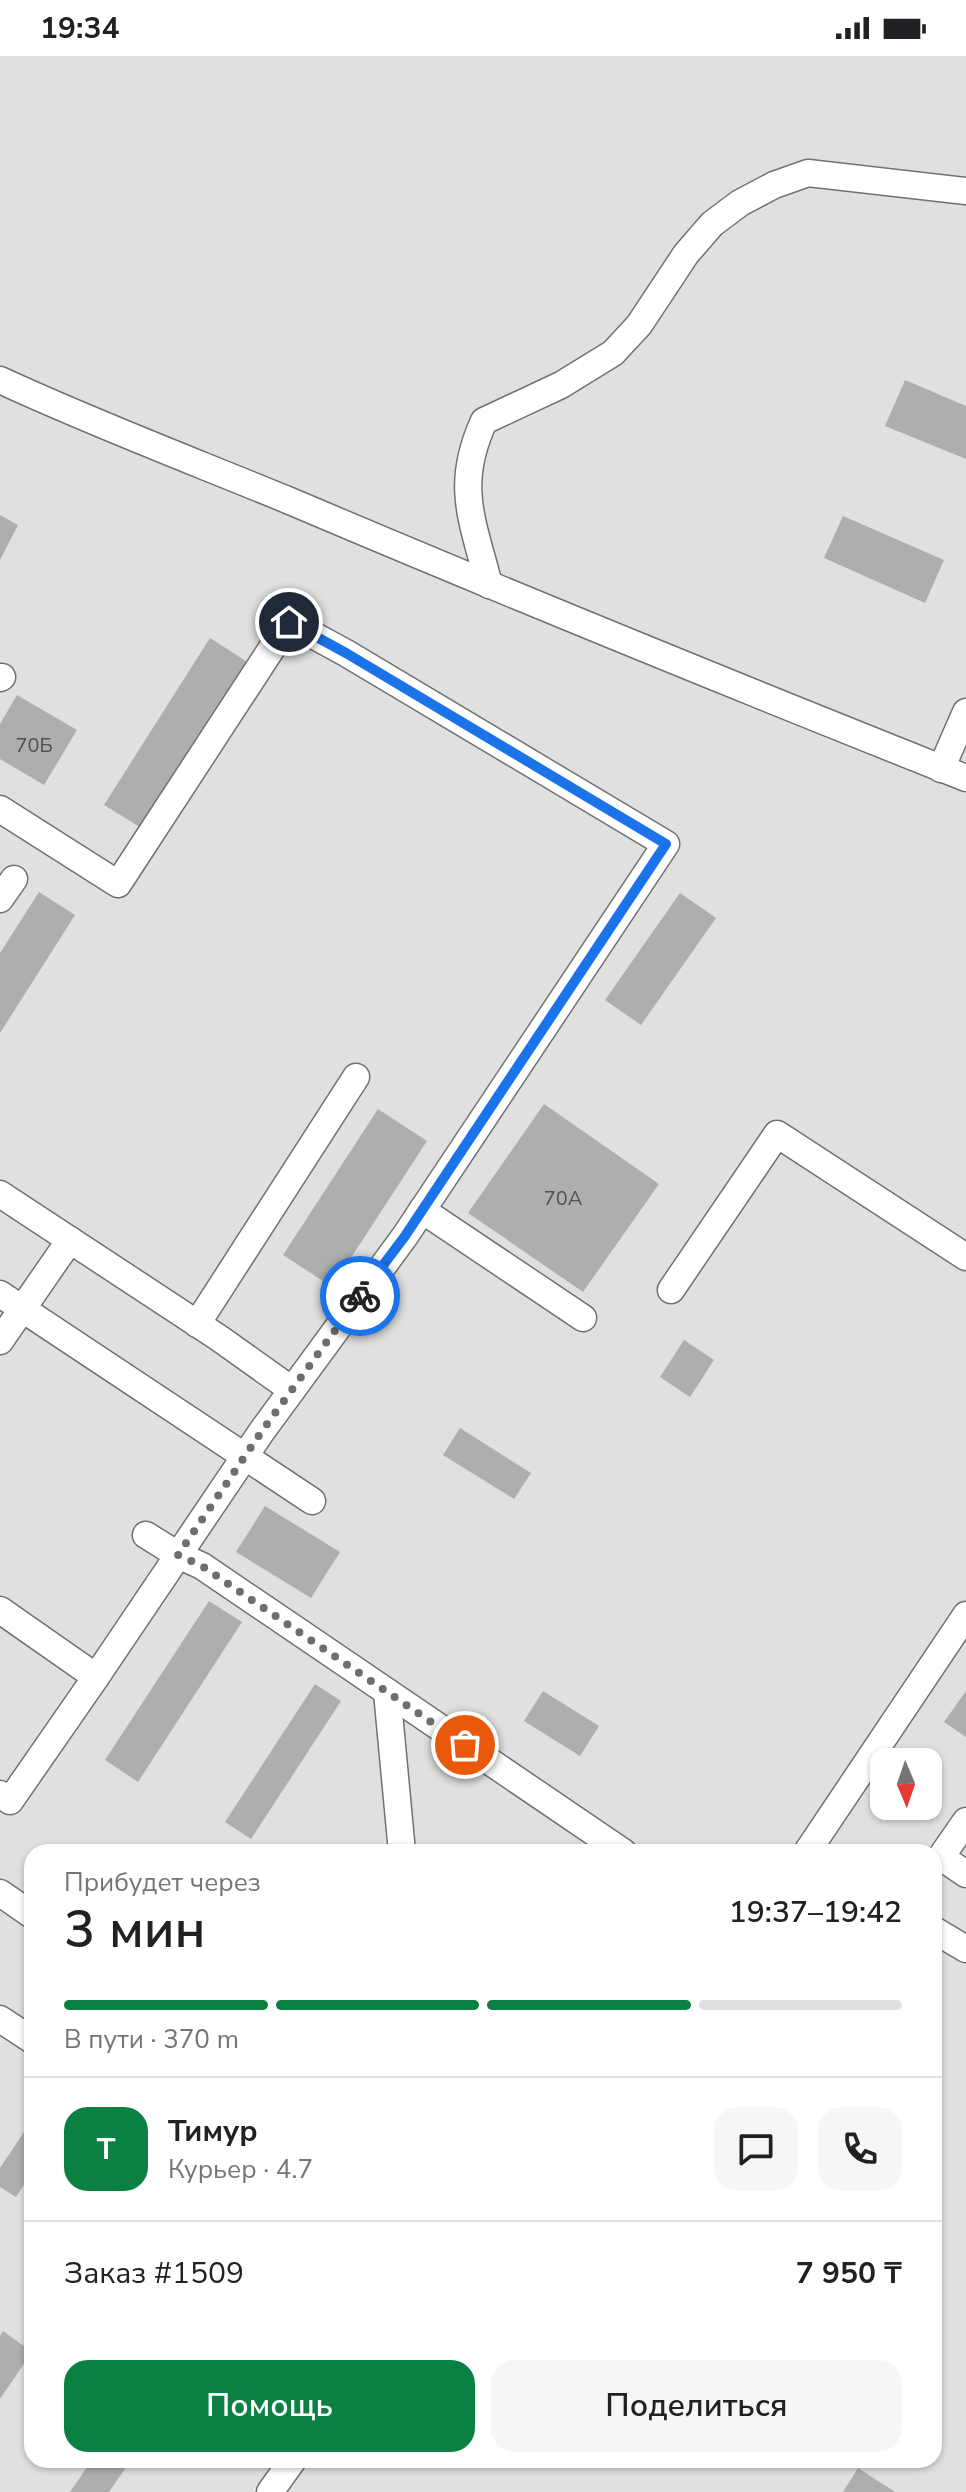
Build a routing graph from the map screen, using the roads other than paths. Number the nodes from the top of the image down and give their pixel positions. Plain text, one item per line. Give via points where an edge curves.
1 (966, 191) edge
2 (0, 380) edge
3 (489, 585) junction
4 (966, 712) edge
5 (941, 769) junction
6 (966, 778) edge
7 (0, 809) edge
8 (356, 1077) dead end
9 (0, 1194) edge
10 (422, 1210) junction
11 (70, 1240) junction
12 (966, 1257) edge
13 (671, 1290) dead end
14 (0, 1294) edge
15 (22, 1309) junction
16 (583, 1318) dead end
17 (197, 1324) junction
18 (0, 1341) edge
19 (292, 1390) junction
20 (244, 1457) junction
21 (312, 1501) dead end
22 (146, 1535) dead end
23 (178, 1555) junction
24 (0, 1610) edge
25 (966, 1615) edge
26 (96, 1677) junction
27 (387, 1692) junction
28 (0, 1794) edge
29 (966, 1821) edge
30 (401, 1844) edge
31 (611, 1844) edge
32 (812, 1844) edge
33 (942, 1856) edge
34 (942, 1864) edge
35 (966, 1874) edge
36 (0, 1893) edge
37 (24, 1910) edge
38 (942, 1935) edge
39 (966, 1949) edge
40 (0, 2019) edge
41 (24, 2035) edge
42 (287, 2468) edge
43 (270, 2492) edge

1 - 3 street via 808,173 740,203 712,224 613,353 561,385 484,421 466,486
2 - 3 street
3 - 5 street
4 - 5 street
5 - 6 street
7 - 10 street via 118,884 289,622 666,844
8 - 17 street
9 - 11 street
10 - 16 street
10 - 19 street
11 - 15 street
11 - 17 street
12 - 13 street via 777,1134
14 - 15 street
15 - 18 street
15 - 20 street
17 - 19 street
19 - 20 street
20 - 21 street
20 - 23 street
22 - 23 street
23 - 26 street
23 - 27 street
24 - 26 street
25 - 32 street
26 - 28 street via 10,1801
27 - 30 street
27 - 31 street
29 - 33 street
34 - 35 street
36 - 37 street
38 - 39 street
40 - 41 street
42 - 43 street

